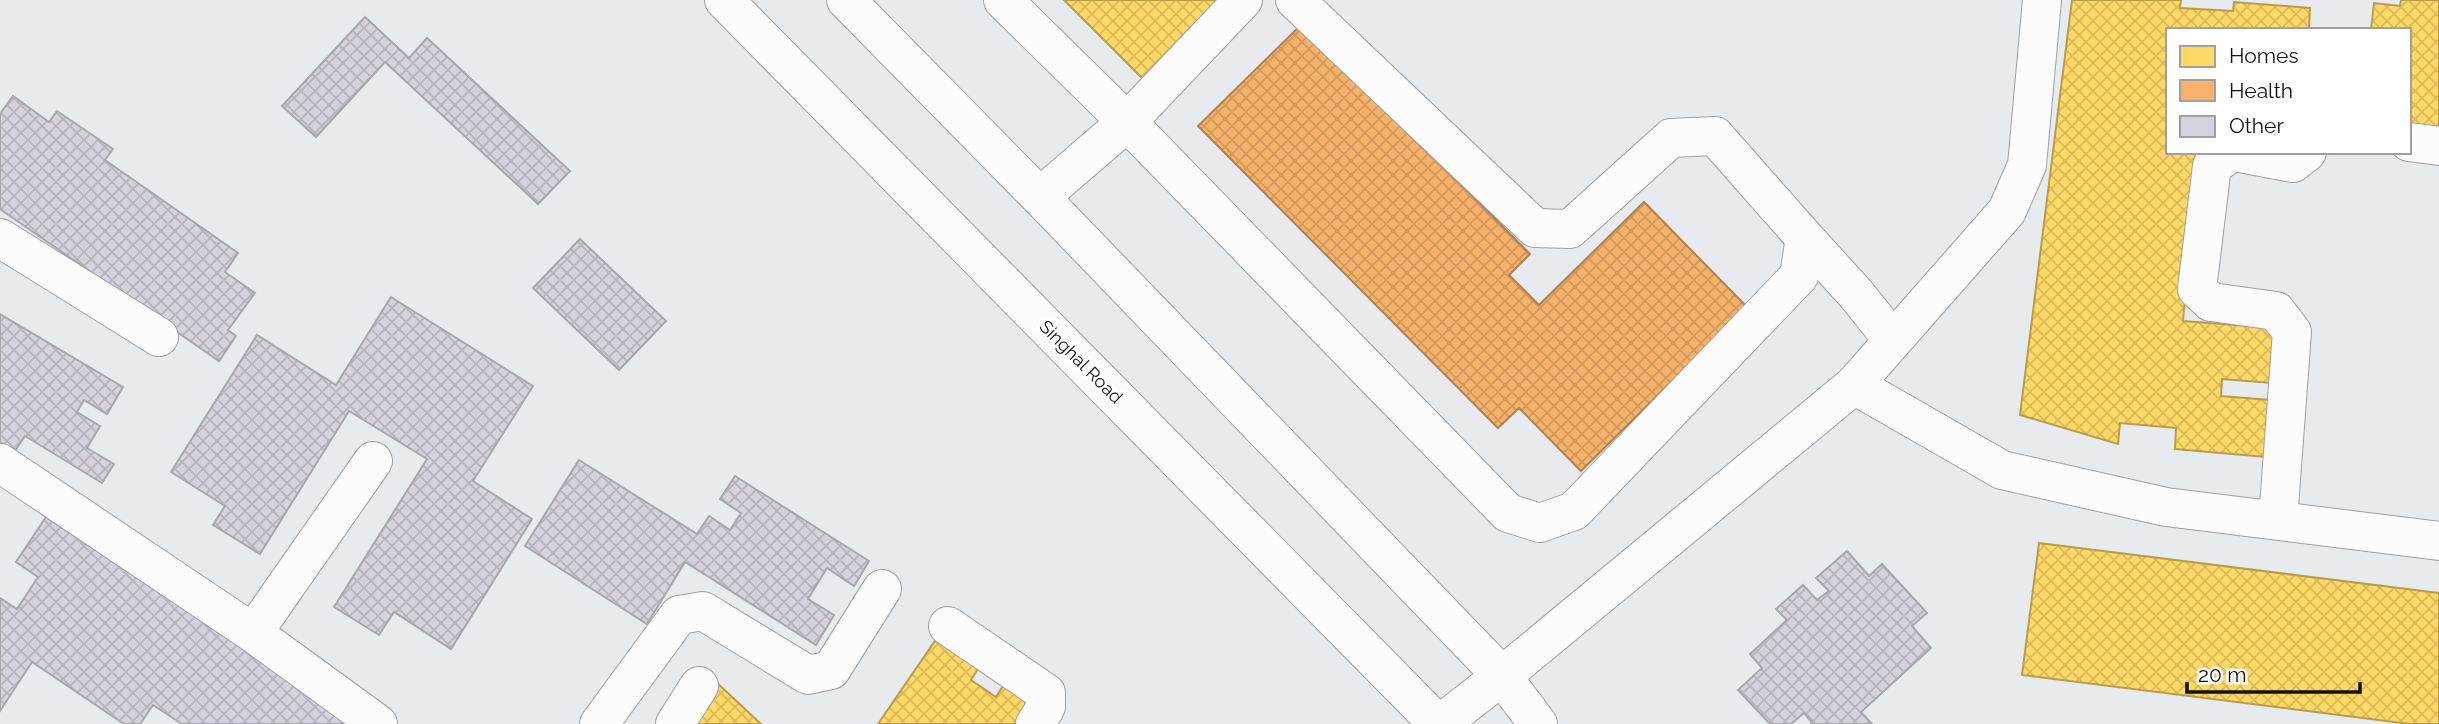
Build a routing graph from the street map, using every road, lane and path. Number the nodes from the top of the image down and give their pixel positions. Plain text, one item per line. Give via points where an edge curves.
1 (724, 0) edge
2 (846, 0) edge
3 (1003, 0) edge
4 (1243, 0) edge
5 (1295, 0) edge
6 (2042, 0) edge
7 (1127, 122) junction
8 (2411, 142) edge
9 (2439, 146) edge
10 (2231, 154) edge
11 (2245, 154) edge
12 (2304, 154) edge
13 (1040, 197) junction
14 (0, 238) edge
15 (1805, 238) junction
16 (159, 337) dead end
17 (1893, 340) junction
18 (1854, 385) junction
19 (373, 461) dead end
20 (0, 463) edge
21 (2278, 520) junction
22 (2439, 541) edge
23 (882, 590) dead end
24 (948, 626) dead end
25 (253, 633) junction
26 (1502, 676) junction
27 (699, 686) dead end
28 (378, 724) edge
29 (599, 724) edge
30 (675, 724) edge
31 (1035, 724) edge
32 (1439, 724) edge
33 (1538, 724) edge

1 - 32 street, Singhal Road
2 - 13 street
3 - 7 street
4 - 7 street
5 - 15 street via 1535,228 1570,229 1671,138 1715,136
6 - 17 street via 2027,164 2007,211
7 - 13 street
7 - 15 street via 1508,513 1540,523 1574,511 1799,276
8 - 9 street
10 - 21 street via 2212,166 2197,289 2211,302 2276,311 2292,332
11 - 12 street via 2293,163
13 - 26 street
14 - 16 street
15 - 17 street
17 - 18 street
18 - 21 street via 2002,470 2166,507
18 - 26 street
19 - 25 street
20 - 25 street
21 - 22 street
23 - 29 street via 831,670 808,675 703,611 679,615
24 - 31 street via 1046,693 1046,707
25 - 28 street
26 - 32 street
26 - 33 street
27 - 30 street

